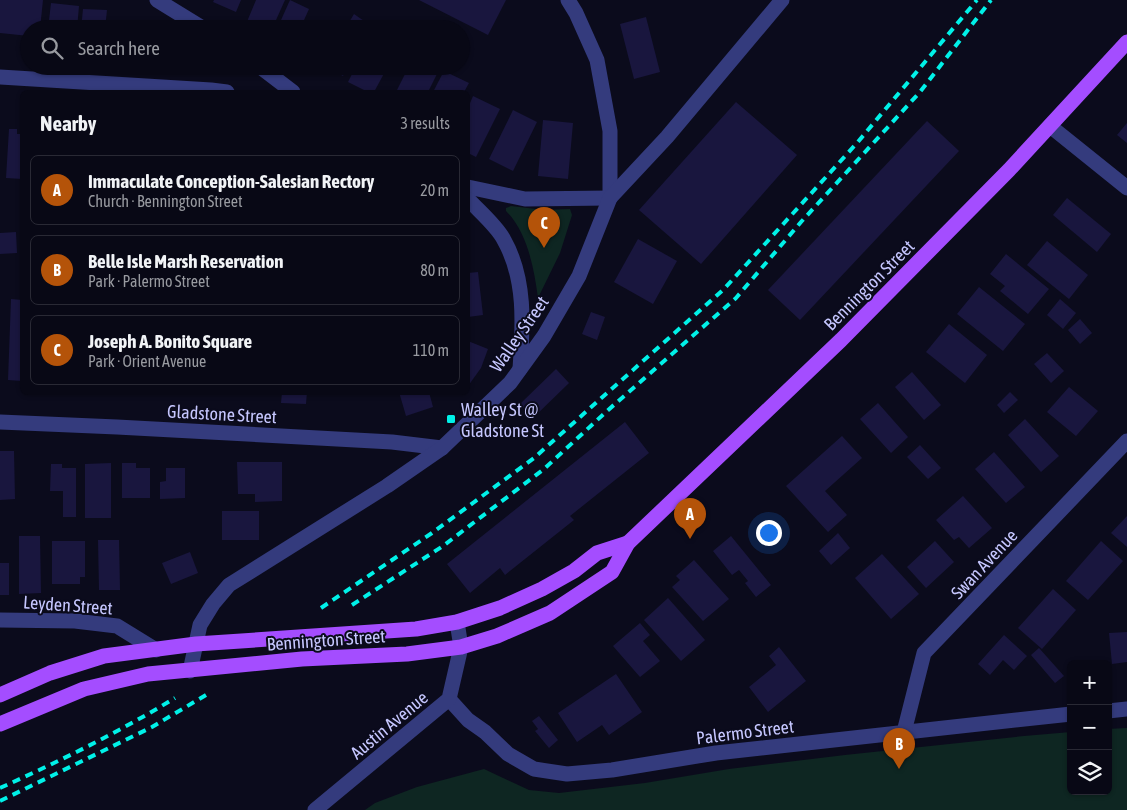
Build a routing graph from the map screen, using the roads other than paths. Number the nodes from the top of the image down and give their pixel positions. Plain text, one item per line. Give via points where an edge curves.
1 (157, 0) edge
2 (568, 0) edge
3 (782, 0) edge
4 (189, 20) edge
5 (1127, 42) edge
6 (270, 75) edge
7 (0, 77) edge
8 (212, 90) edge
9 (290, 90) edge
10 (1050, 126) junction
11 (470, 187) edge
12 (1127, 188) edge
13 (610, 198) junction
14 (470, 201) edge
15 (520, 369) junction
16 (0, 422) edge
17 (1127, 441) edge
18 (442, 448) junction
19 (628, 543) junction
20 (529, 595) junction
21 (540, 617) junction
22 (0, 620) edge
23 (457, 622) junction
24 (196, 644) junction
25 (460, 647) junction
26 (156, 650) junction
27 (190, 671) junction
28 (0, 695) edge
29 (449, 699) junction
30 (1127, 709) edge
31 (1112, 711) edge
32 (1067, 714) edge
33 (0, 724) edge
34 (904, 732) junction
35 (315, 810) edge

1 - 4 street
2 - 13 street via 597,60 610,131
3 - 13 street, Walley Street via 667,137
5 - 10 main road, Bennington Street
6 - 9 street
7 - 8 street
10 - 12 street
10 - 19 main road, Bennington Street via 841,340
11 - 13 street via 525,199
13 - 15 street, Walley Street via 579,276 544,336
14 - 15 street via 504,239 519,278 523,323
15 - 18 street, Walley Street via 510,383
16 - 18 street, Gladstone Street via 392,442
17 - 34 street, Swan Avenue via 924,653
18 - 24 street, Walley Street via 229,585 200,625
19 - 20 main road, Bennington Street via 597,553 574,571
19 - 21 main road, Bennington Street via 612,572
20 - 21 main road
20 - 23 main road, Bennington Street
21 - 25 main road, Bennington Street via 497,636
22 - 26 street, Leyden Street via 75,621 117,626
23 - 24 main road, Bennington Street via 416,629
23 - 25 street, Austin Avenue
24 - 26 main road, Bennington Street
24 - 27 street, Walley Street
25 - 27 main road, Bennington Street via 407,654 302,658
25 - 29 street, Austin Avenue
26 - 28 main road, Bennington Street via 104,656 50,673
27 - 33 main road, Bennington Street via 148,674 84,689
29 - 34 street, Palermo Street via 508,754 534,769 567,774
29 - 35 street, Austin Avenue
30 - 31 street
32 - 34 street, Palermo Street

